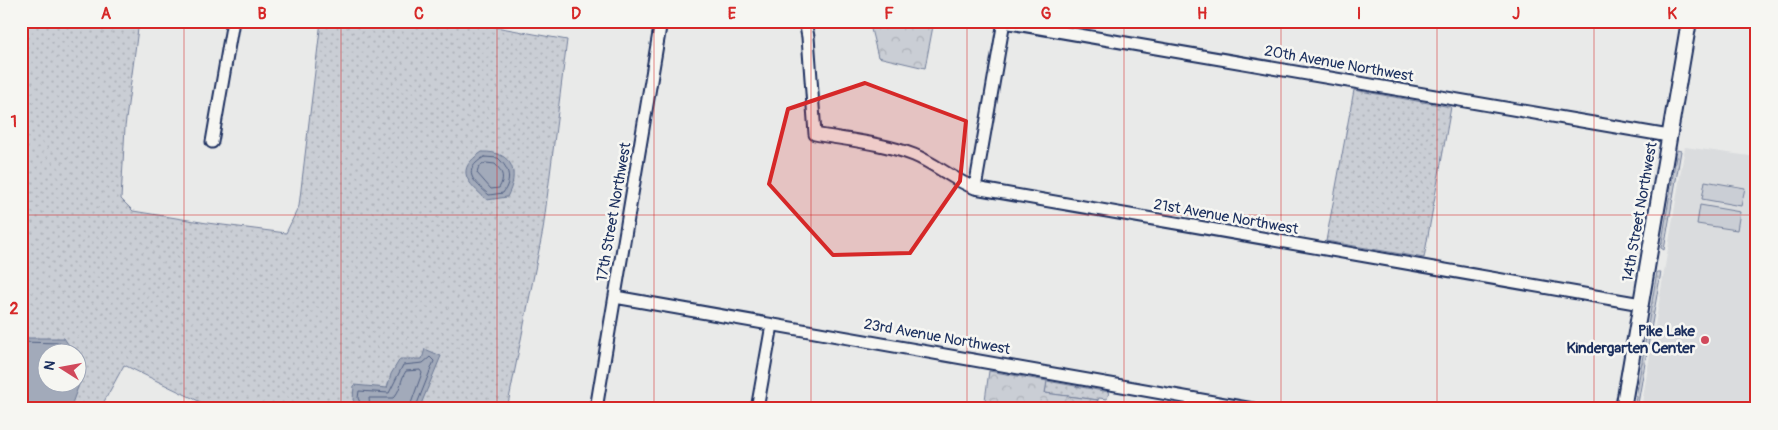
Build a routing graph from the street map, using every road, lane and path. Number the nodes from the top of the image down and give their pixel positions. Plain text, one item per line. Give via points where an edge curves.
1 (233, 21) edge
2 (661, 21) edge
3 (805, 21) edge
4 (1004, 21) edge
5 (1688, 21) edge
6 (1669, 136) junction
7 (212, 142) dead end
8 (975, 188) junction
9 (615, 297) junction
10 (1641, 304) junction
11 (772, 325) junction
12 (596, 409) edge
13 (757, 409) edge
14 (1253, 409) edge
15 (1623, 409) edge

1 - 7 street
2 - 9 street, 17th Street Northwest
3 - 8 street, 21st Avenue Northwest via 815,134 916,156
4 - 6 street, 20th Avenue Northwest
4 - 8 street
5 - 6 street, 14th Street Northwest
6 - 10 street, 14th Street Northwest
8 - 10 street, 21st Avenue Northwest
9 - 11 street, 23rd Avenue Northwest
9 - 12 street, 17th Street Northwest
10 - 15 street, 14th Street Northwest
11 - 13 street
11 - 14 street, 23rd Avenue Northwest

